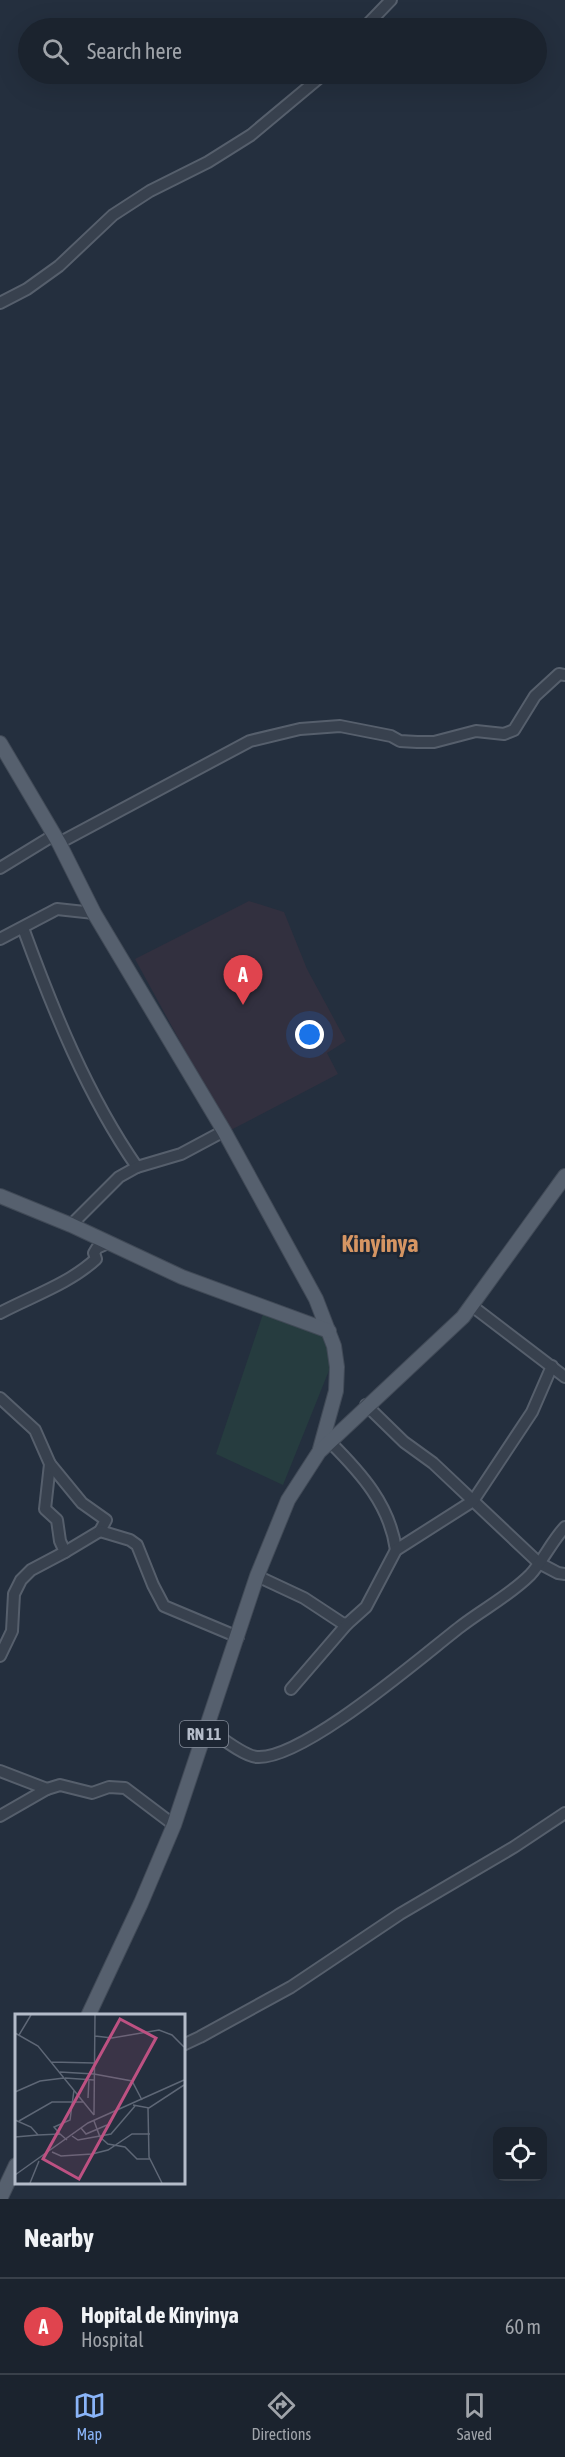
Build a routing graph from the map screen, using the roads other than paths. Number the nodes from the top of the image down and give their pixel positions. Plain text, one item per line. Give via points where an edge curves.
1 (391, 0) edge
2 (374, 18) edge
3 (312, 84) edge
4 (0, 303) edge
5 (565, 675) edge
6 (0, 743) edge
7 (56, 839) junction
8 (0, 868) edge
9 (94, 913) junction
10 (23, 928) junction
11 (0, 939) edge
12 (224, 1131) junction
13 (137, 1167) junction
14 (565, 1176) edge
15 (0, 1196) edge
16 (71, 1225) junction
17 (108, 1243) junction
18 (472, 1306) junction
19 (0, 1313) edge
20 (329, 1331) junction
21 (552, 1366) junction
22 (565, 1377) edge
23 (0, 1398) edge
24 (366, 1406) junction
25 (330, 1442) junction
26 (319, 1452) junction
27 (50, 1464) junction
28 (473, 1501) junction
29 (565, 1527) edge
30 (100, 1531) junction
31 (396, 1550) junction
32 (65, 1552) junction
33 (539, 1563) junction
34 (565, 1574) edge
35 (257, 1576) junction
36 (347, 1624) junction
37 (238, 1637) junction
38 (0, 1656) edge
39 (291, 1689) dead end
40 (206, 1727) junction
41 (0, 1771) edge
42 (47, 1789) junction
43 (565, 1813) edge
44 (0, 1815) edge
45 (174, 1825) junction
46 (89, 2014) edge
47 (184, 2045) edge
48 (15, 2167) edge
49 (0, 2199) edge

1 - 2 street
3 - 4 street via 251,135 113,215 59,266
5 - 7 street via 559,674 550,681 535,696 514,730 504,734 476,731 424,743 340,726 300,729 250,741
6 - 7 main road
7 - 8 street
7 - 9 main road
9 - 10 street via 57,909
9 - 12 main road
10 - 11 street
10 - 13 street via 90,1085 114,1134
12 - 13 street via 181,1154
12 - 20 main road via 316,1299
13 - 16 street via 119,1177
14 - 18 main road, RN 11
15 - 16 main road
16 - 17 main road
17 - 19 street via 97,1248 96,1259 90,1265
17 - 20 main road via 182,1277
18 - 21 street
18 - 24 main road, RN 11
20 - 26 main road via 336,1356 336,1391
21 - 22 street
21 - 28 street via 532,1412
23 - 27 street via 35,1430
24 - 25 main road, RN 11
24 - 28 street
25 - 26 main road, RN 11
25 - 31 street via 363,1475 376,1496 393,1530
26 - 35 main road, RN 11 via 288,1500
27 - 30 street via 82,1503 106,1520
27 - 32 street via 45,1509 57,1520
28 - 31 street
28 - 33 street
29 - 33 street
30 - 32 street
30 - 37 street via 137,1545 164,1605
31 - 36 street via 366,1607
32 - 38 street via 31,1570 21,1580 14,1594 12,1631
33 - 34 street
33 - 40 street via 504,1597 306,1742 256,1757
35 - 36 street
35 - 37 main road, RN 11
36 - 39 street
37 - 40 main road, RN 11
40 - 45 main road, RN 11
41 - 42 street
42 - 44 street
42 - 45 street via 60,1785 92,1793 110,1787 125,1788
43 - 47 street via 400,1914 291,1987
45 - 46 main road, RN 11
48 - 49 main road

